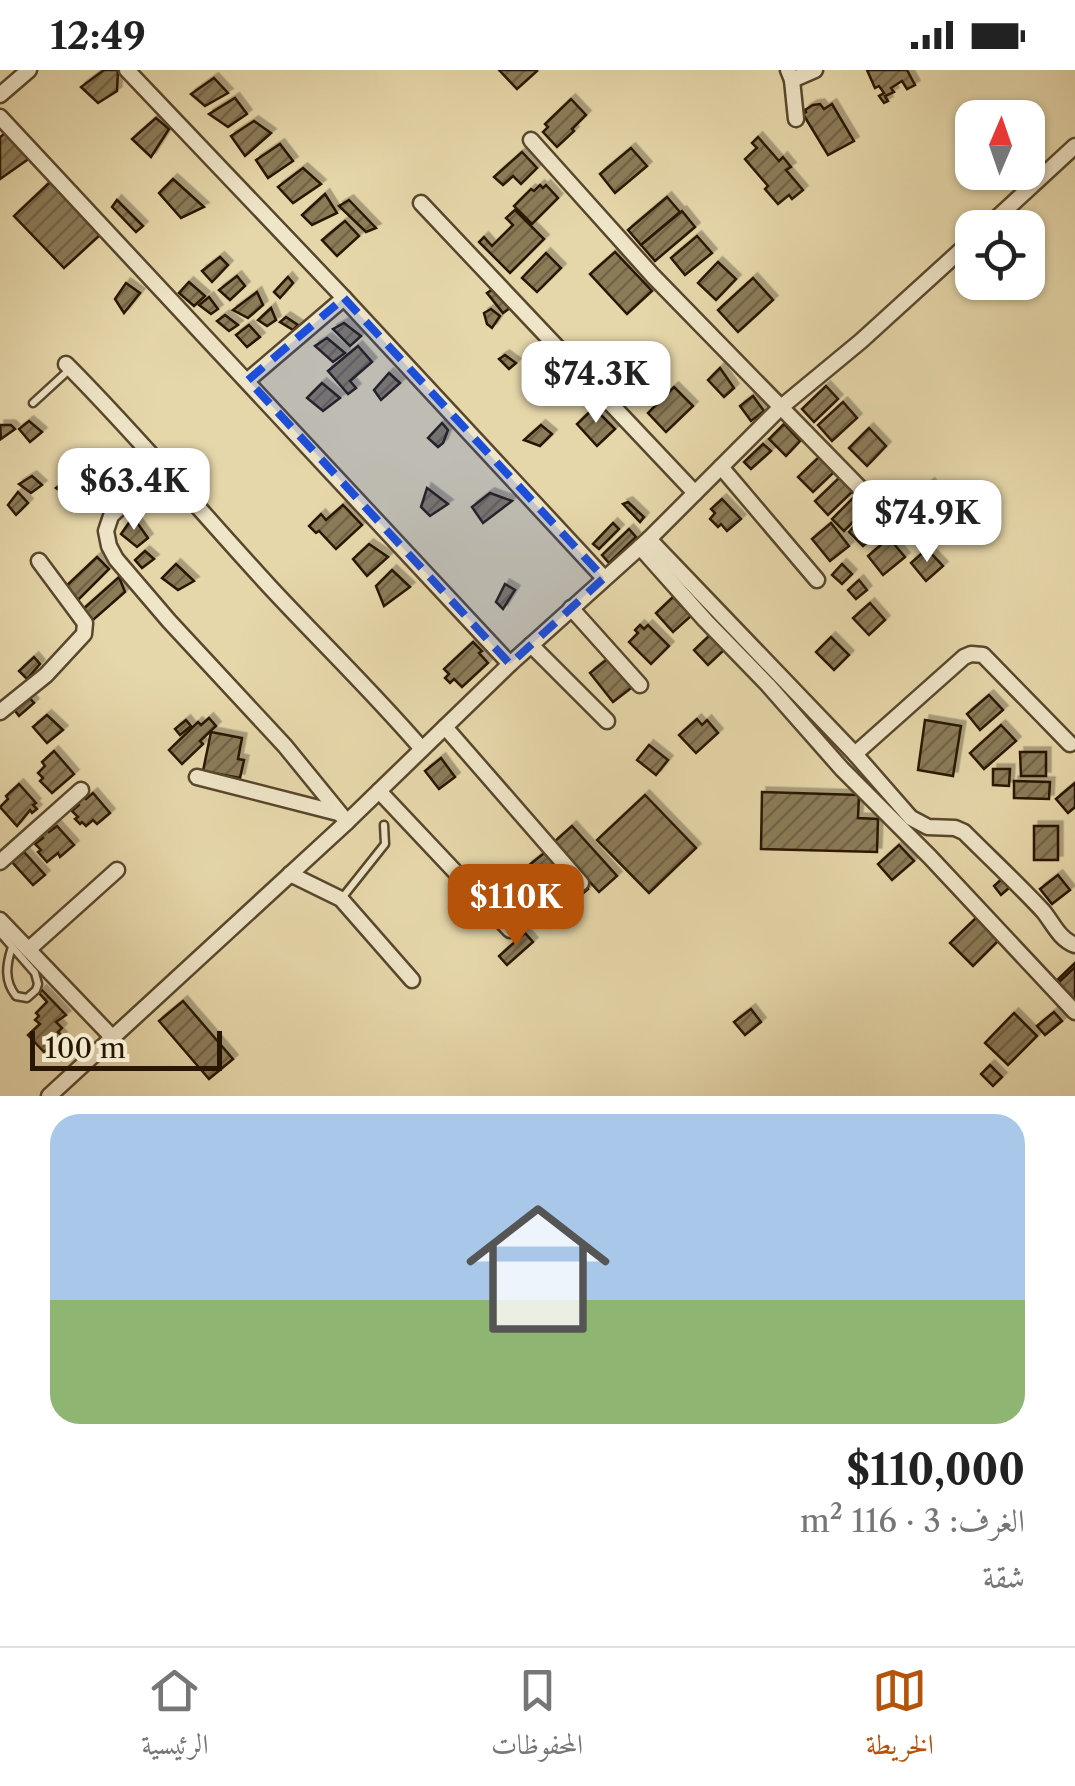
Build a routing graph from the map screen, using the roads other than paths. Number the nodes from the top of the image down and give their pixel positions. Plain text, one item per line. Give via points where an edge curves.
1 (30, 70) edge
2 (128, 70) edge
3 (814, 70) edge
4 (790, 75) edge
5 (0, 96) edge
6 (0, 117) edge
7 (796, 119) dead end
8 (530, 140) dead end
9 (1075, 146) edge
10 (420, 203) dead end
11 (1006, 210) edge
12 (955, 256) edge
13 (344, 298) junction
14 (68, 366) joint
15 (248, 380) junction
16 (33, 403) dead end
17 (780, 408) junction
18 (163, 466) junction
19 (721, 467) junction
20 (696, 492) junction
21 (897, 526) dead end
22 (644, 543) junction
23 (39, 560) dead end
24 (604, 578) junction
25 (817, 580) dead end
26 (571, 608) junction
27 (531, 644) junction
28 (510, 664) junction
29 (640, 686) dead end
30 (0, 712) edge
31 (607, 721) dead end
32 (444, 727) junction
33 (1070, 744) dead end
34 (422, 749) junction
35 (854, 754) junction
36 (197, 777) dead end
37 (82, 790) dead end
38 (379, 791) junction
39 (343, 817) junction
40 (384, 826) dead end
41 (0, 862) edge
42 (117, 870) dead end
43 (290, 874) junction
44 (582, 883) dead end
45 (341, 899) junction
46 (0, 920) edge
47 (510, 930) dead end
48 (0, 933) edge
49 (1075, 945) edge
50 (12, 947) junction
51 (29, 949) junction
52 (412, 980) dead end
53 (1075, 1012) edge
54 (112, 1037) junction
55 (49, 1096) edge

1 - 5 street
2 - 13 street
3 - 4 street
4 - 7 street
6 - 15 street
8 - 17 street
9 - 11 street
10 - 20 street
12 - 17 street
13 - 15 street
13 - 24 street
14 - 16 lane
14 - 18 street
15 - 28 street
17 - 19 street
17 - 21 street
18 - 34 street
18 - 39 street via 111,516 109,546
19 - 20 street
19 - 25 street
20 - 22 street
22 - 24 street
22 - 35 street
22 - 53 street via 704,620
23 - 30 street via 85,623 84,634
24 - 26 street
26 - 27 street
26 - 29 street
27 - 28 street
27 - 31 street
28 - 32 street
32 - 34 street
32 - 44 street
33 - 35 street via 976,653
34 - 38 street
35 - 49 street via 911,818 964,832
36 - 39 street
37 - 41 street
38 - 39 street
38 - 47 street
39 - 43 street
40 - 45 lane via 385,844
42 - 51 street
43 - 45 street
43 - 54 street
45 - 52 street
46 - 51 street
48 - 50 lane
50 - 50 lane via 38,979 27,998 16,996 8,983
51 - 54 street
54 - 55 street

